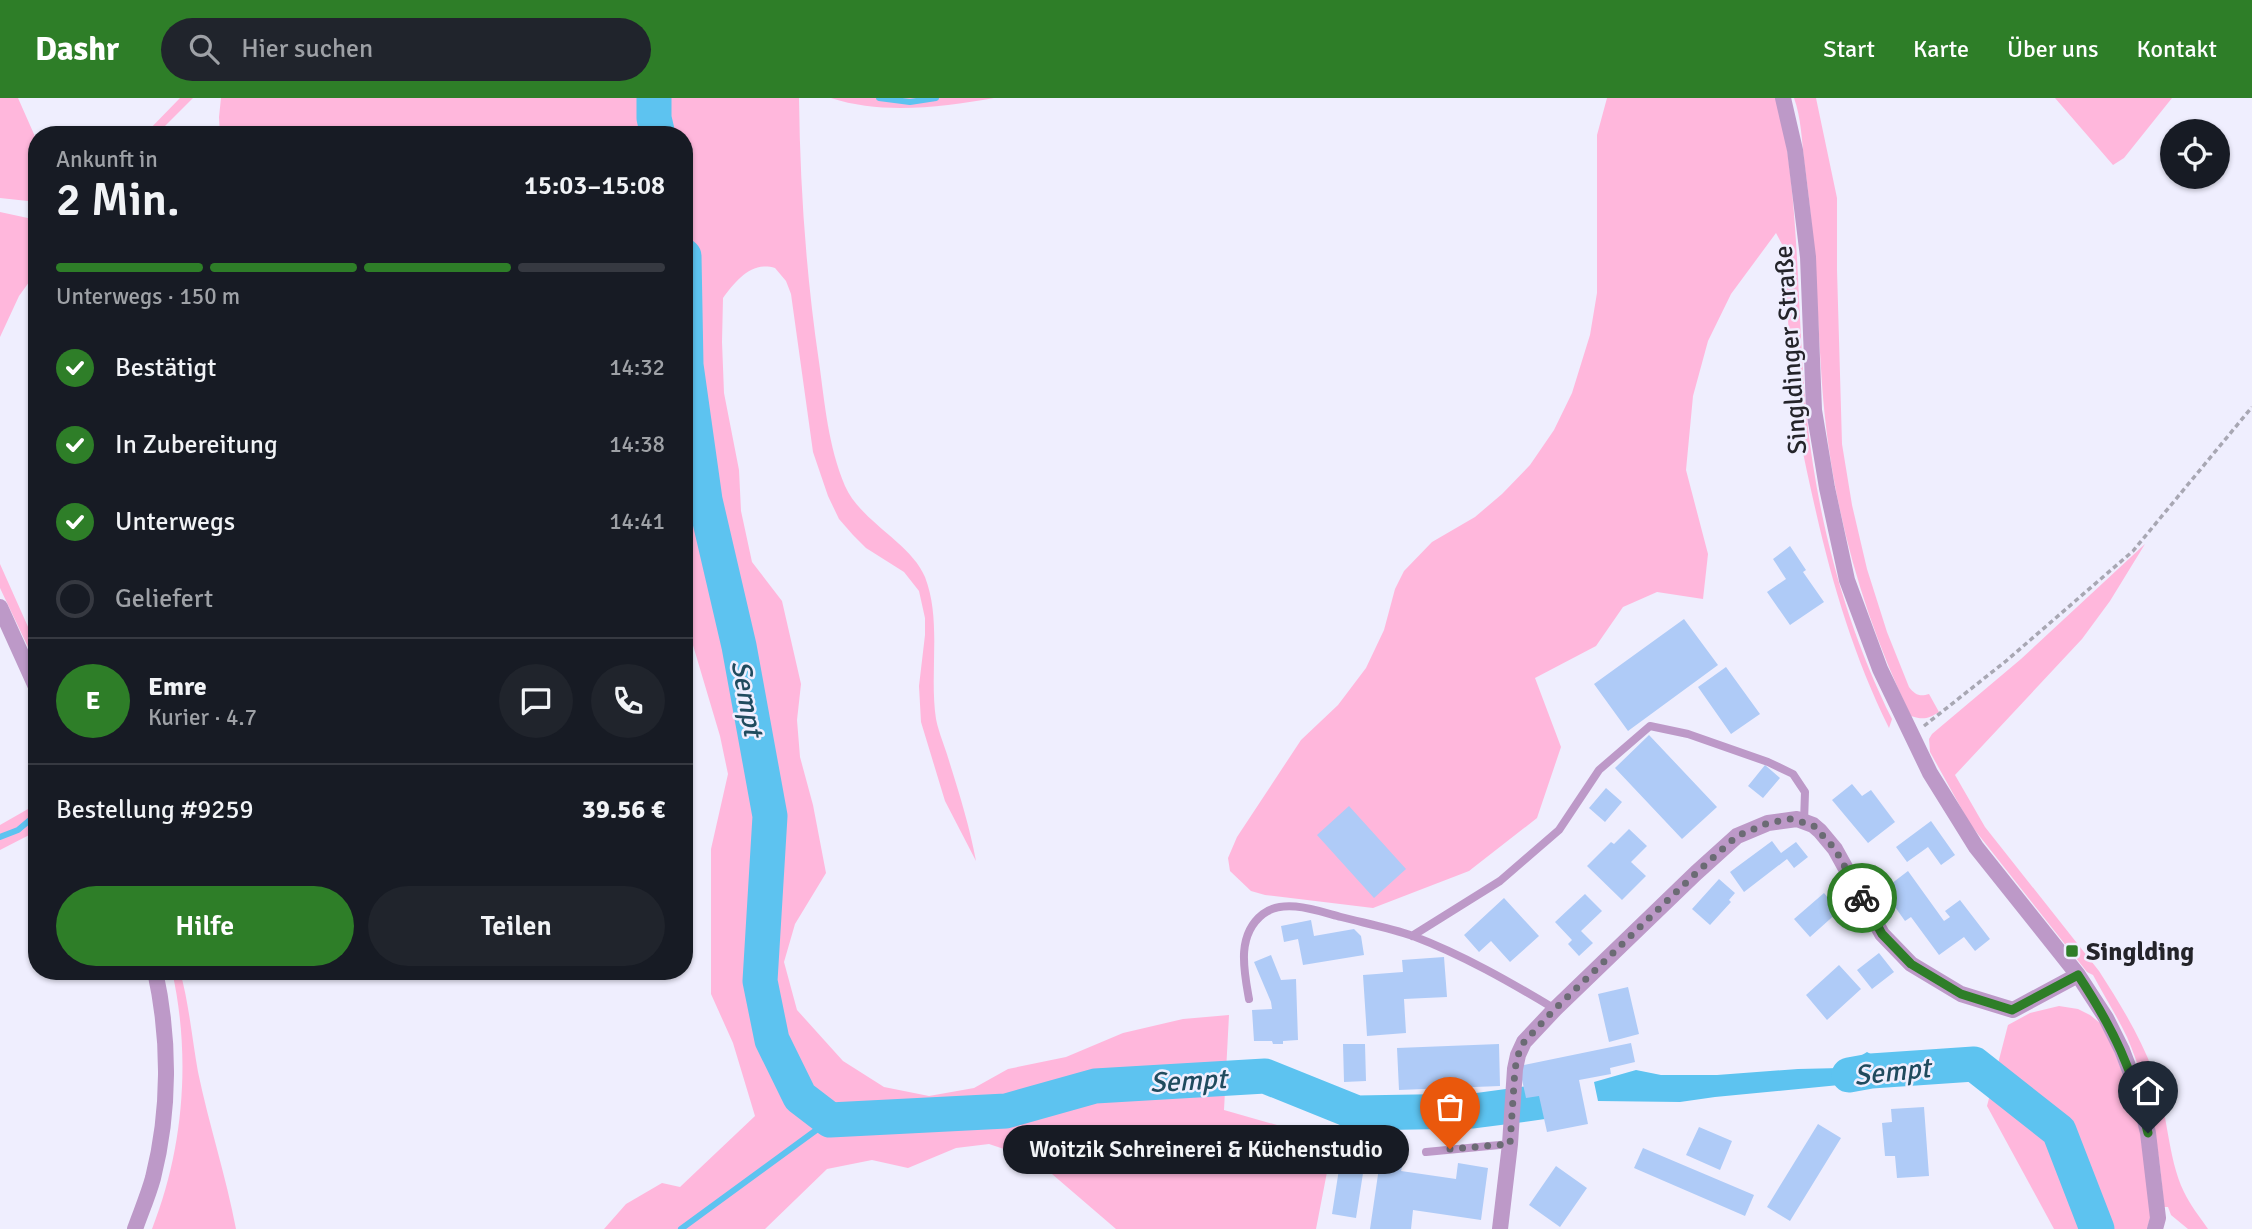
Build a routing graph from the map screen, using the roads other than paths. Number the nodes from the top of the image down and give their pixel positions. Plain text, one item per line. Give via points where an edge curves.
1 (1783, 98) edge
2 (0, 607) edge
3 (28, 669) edge
4 (1804, 822) junction
5 (1412, 936) junction
6 (2078, 975) junction
7 (156, 980) edge
8 (1249, 999) dead end
9 (1555, 1009) junction
10 (1510, 1144) junction
11 (1426, 1152) dead end
12 (135, 1229) edge
13 (1500, 1229) edge
14 (2155, 1229) edge

1 - 6 street, Singldinger Straße via 1795,150 1808,257 1814,410 1847,580 1880,669 1930,774 1976,847
2 - 3 street
4 - 5 lane via 1805,792 1793,774 1688,734 1650,726 1599,770 1559,830 1500,881
4 - 6 street via 1820,831 1835,849 1882,934 1911,964 1961,994 2012,1010
4 - 9 street via 1768,823 1737,836
5 - 8 lane via 1307,908 1280,907 1264,914 1245,942
5 - 9 lane via 1504,979
6 - 14 street, Singldinger Straße via 2111,1028 2139,1095 2158,1218
7 - 12 street via 167,1051 164,1125
9 - 10 street via 1518,1055
10 - 11 lane
10 - 13 street

